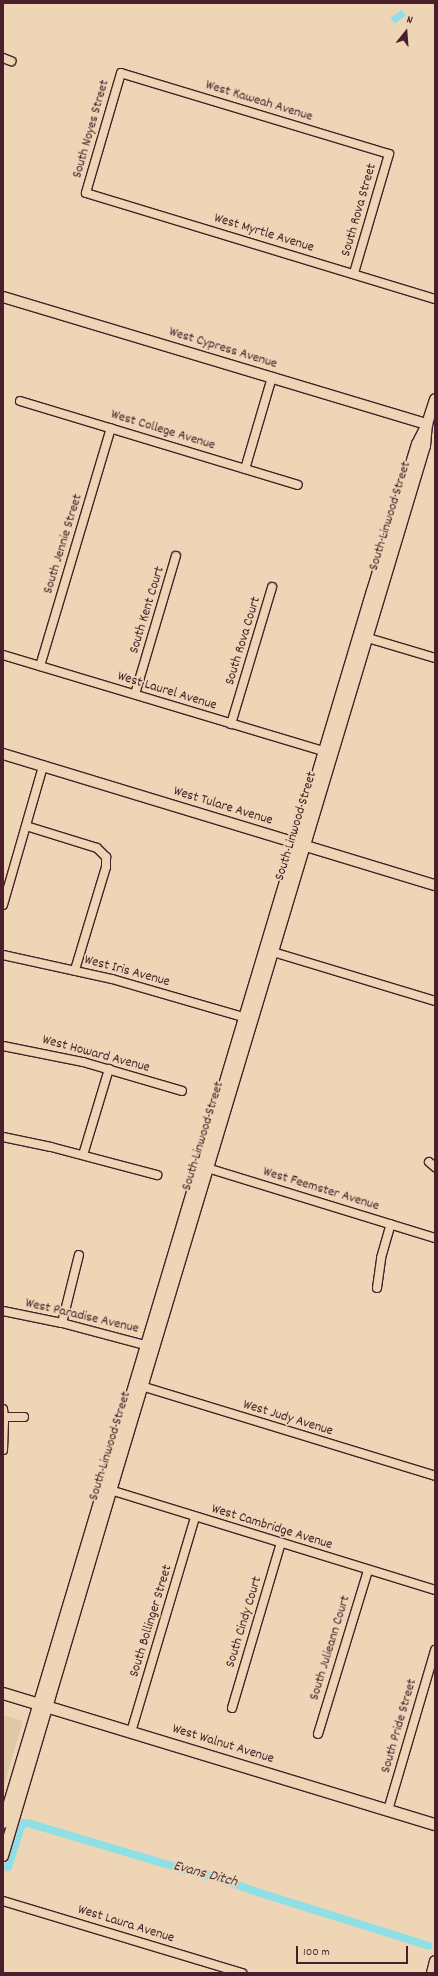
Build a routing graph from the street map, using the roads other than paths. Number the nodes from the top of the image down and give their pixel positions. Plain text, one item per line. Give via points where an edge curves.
1 (121, 73) joint
2 (389, 154) joint
3 (86, 193) joint
4 (354, 274) junction
5 (3, 297) edge
6 (435, 299) edge
7 (272, 377) junction
8 (435, 399) edge
9 (20, 401) dead end
10 (431, 425) edge
11 (112, 428) junction
12 (244, 468) junction
13 (298, 485) dead end
14 (176, 556) dead end
15 (272, 587) dead end
16 (372, 591) junction
17 (368, 638) junction
18 (3, 655) edge
19 (435, 658) edge
20 (40, 666) junction
21 (135, 694) junction
22 (231, 724) junction
23 (336, 742) junction
24 (323, 751) junction
25 (3, 754) edge
26 (43, 766) junction
27 (26, 826) junction
28 (300, 844) junction
29 (435, 886) edge
30 (3, 905) edge
31 (273, 952) junction
32 (3, 955) edge
33 (261, 959) junction
34 (75, 970) junction
35 (435, 1002) edge
36 (243, 1017) junction
37 (3, 1046) edge
38 (110, 1070) junction
39 (182, 1091) dead end
40 (3, 1137) edge
41 (83, 1155) junction
42 (203, 1167) junction
43 (157, 1175) dead end
44 (391, 1224) junction
45 (435, 1238) edge
46 (79, 1255) dead end
47 (377, 1288) dead end
48 (3, 1311) edge
49 (62, 1323) junction
50 (150, 1346) junction
51 (138, 1385) junction
52 (4, 1413) edge
53 (24, 1417) dead end
54 (3, 1450) edge
55 (435, 1476) edge
56 (106, 1489) junction
57 (195, 1517) junction
58 (281, 1544) junction
59 (368, 1570) junction
60 (435, 1590) edge
61 (435, 1650) edge
62 (3, 1693) edge
63 (42, 1705) junction
64 (232, 1708) dead end
65 (131, 1732) junction
66 (318, 1734) dead end
67 (388, 1810) junction
68 (3, 1823) edge
69 (435, 1824) edge
70 (3, 1856) edge
71 (3, 1900) edge
72 (435, 1961) edge
73 (242, 1973) edge
74 (432, 1973) edge

1 - 2 street, West Kaweah Avenue
1 - 3 street, South Noyes Street
2 - 4 street, South Rova Street
3 - 4 street, West Myrtle Avenue
4 - 6 street, West Myrtle Avenue
5 - 7 street, West Cypress Avenue
7 - 10 street, West Cypress Avenue
7 - 12 street
8 - 10 street, South Linwood Street
9 - 11 street, West College Avenue
10 - 16 street, South Linwood Street via 416,444
10 - 17 street, South Linwood Street
11 - 12 street, West College Avenue
11 - 20 street, South Jennie Street
12 - 13 street, West College Avenue
14 - 21 street, South Kent Court
15 - 22 street, South Rova Court
16 - 17 street via 372,606 364,631
16 - 24 street, South Linwood Street
17 - 19 street
17 - 23 street, South Linwood Street
18 - 20 street, West Laurel Avenue
20 - 21 street, West Laurel Avenue
21 - 22 street, West Laurel Avenue
22 - 24 street, West Laurel Avenue
23 - 24 street via 329,751
23 - 28 street, South Linwood Street
24 - 28 street, South Linwood Street
25 - 26 street, West Tulare Avenue
26 - 27 street
26 - 28 street, West Tulare Avenue
27 - 30 street
27 - 34 street via 97,848 106,857 106,867
28 - 29 street, West Tulare Avenue
28 - 31 street, South Linwood Street
28 - 33 street, South Linwood Street
31 - 33 street
31 - 35 street
31 - 42 street, South Linwood Street
32 - 34 street, West Iris Avenue
33 - 36 street, South Linwood Street
34 - 36 street, West Iris Avenue
36 - 42 street, South Linwood Street
37 - 38 street, West Howard Avenue via 48,1054
38 - 39 street, West Howard Avenue
38 - 41 street
40 - 41 street
41 - 43 street
42 - 44 street, West Feemster Avenue
42 - 50 street, South Linwood Street
44 - 45 street, West Feemster Avenue
44 - 47 street via 381,1258
46 - 49 street
48 - 49 street, West Paradise Avenue
49 - 50 street, West Paradise Avenue
50 - 51 street, South Linwood Street
51 - 55 street, West Judy Avenue
51 - 56 street, South Linwood Street
52 - 53 street
52 - 54 street
56 - 57 street, West Cambridge Avenue
56 - 63 street, South Linwood Street
57 - 58 street, West Cambridge Avenue
57 - 65 street, South Bollinger Street
58 - 59 street, West Cambridge Avenue
58 - 64 street, South Cindy Court
59 - 60 street, West Cambridge Avenue
59 - 66 street, South Julieann Court
61 - 67 street, South Pride Street
62 - 63 main road, West Walnut Avenue
63 - 65 main road, West Walnut Avenue
63 - 68 street, South Linwood Street
63 - 70 street, South Linwood Street
65 - 67 main road, West Walnut Avenue
67 - 69 main road, West Walnut Avenue
71 - 73 street, West Laura Avenue
72 - 74 street

